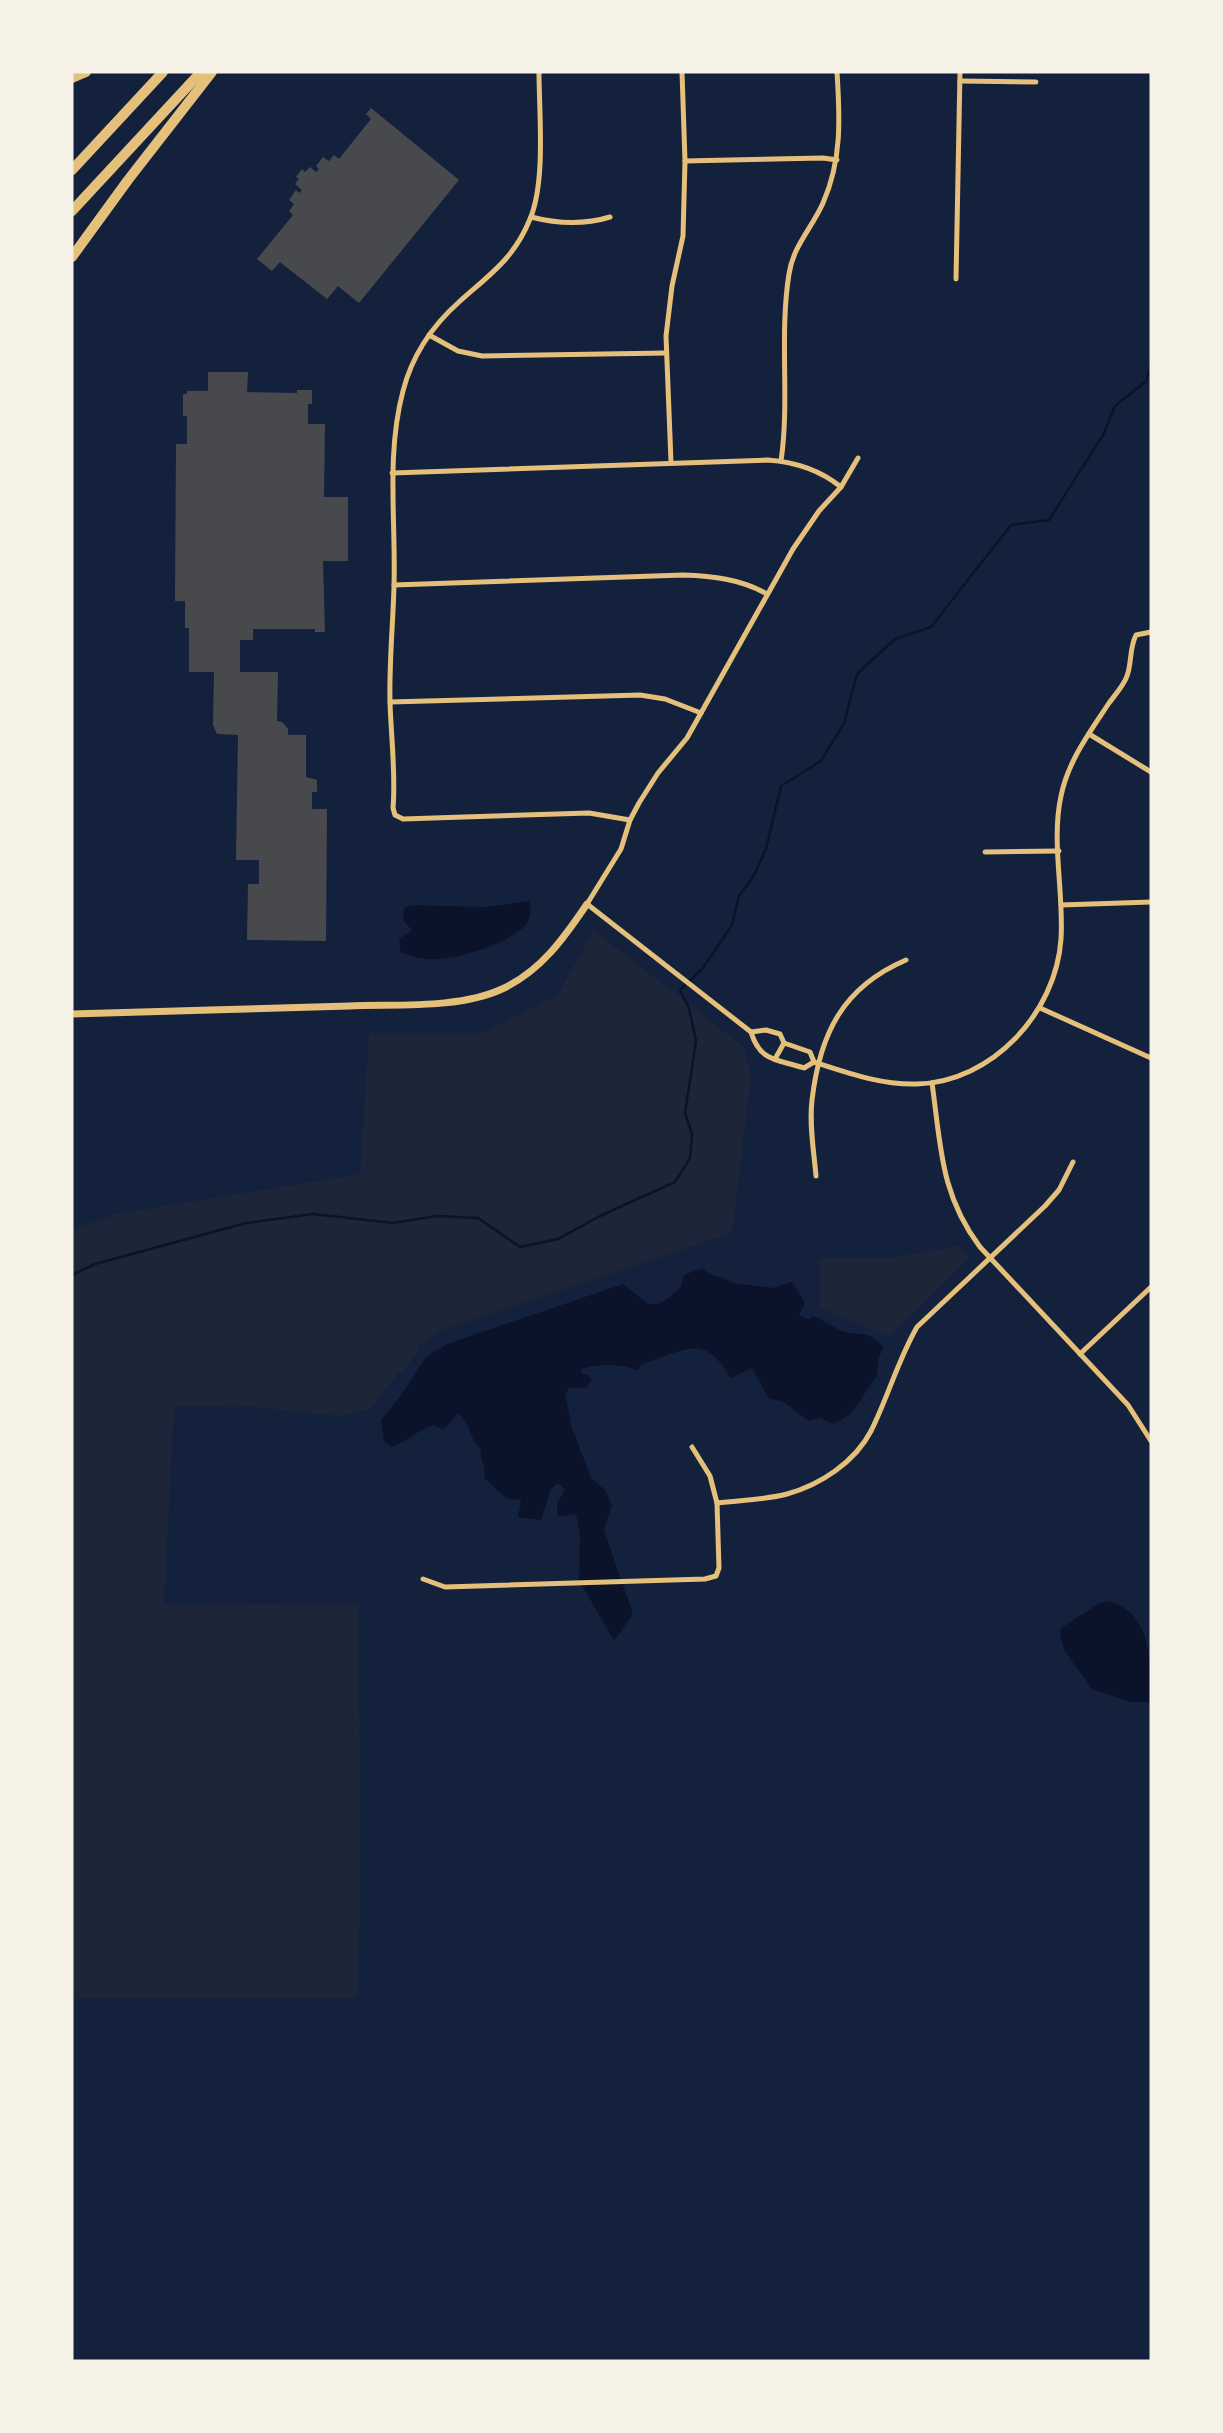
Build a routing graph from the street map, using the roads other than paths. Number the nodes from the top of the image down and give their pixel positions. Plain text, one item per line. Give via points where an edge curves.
1 (86, 72) edge
2 (163, 72) edge
3 (201, 72) edge
4 (212, 72) edge
5 (539, 72) edge
6 (682, 72) edge
7 (837, 72) edge
8 (960, 72) edge
9 (72, 78) edge
10 (960, 81) junction
11 (1036, 82) dead end
12 (837, 160) junction
13 (685, 161) junction
14 (72, 170) edge
15 (72, 211) edge
16 (531, 217) junction
17 (610, 217) dead end
18 (72, 257) edge
19 (956, 279) dead end
20 (429, 335) junction
21 (666, 353) junction
22 (858, 458) dead end
23 (781, 461) junction
24 (671, 462) junction
25 (392, 472) junction
26 (841, 486) junction
27 (394, 585) junction
28 (766, 594) junction
29 (1151, 632) edge
30 (390, 702) junction
31 (701, 713) junction
32 (1088, 734) junction
33 (1151, 772) edge
34 (631, 820) junction
35 (1059, 851) junction
36 (985, 852) dead end
37 (1151, 902) edge
38 (587, 904) junction
39 (1061, 905) junction
40 (906, 960) dead end
41 (1040, 1008) junction
42 (72, 1014) edge
43 (751, 1032) junction
44 (784, 1043) junction
45 (1151, 1058) edge
46 (775, 1059) junction
47 (817, 1063) junction
48 (932, 1083) junction
49 (1073, 1162) dead end
50 (816, 1176) dead end
51 (991, 1259) junction
52 (1151, 1287) edge
53 (1080, 1354) junction
54 (1151, 1441) edge
55 (692, 1447) dead end
56 (718, 1503) junction
57 (423, 1579) dead end

1 - 9 highway
2 - 14 highway
3 - 15 highway
4 - 18 highway
5 - 16 street via 539,166
6 - 13 street
7 - 12 street
8 - 10 street
10 - 11 street
10 - 19 street
12 - 13 street
12 - 23 street via 821,207 797,246 789,272
13 - 21 street via 683,236 672,286
16 - 17 street via 564,223
16 - 20 street via 500,268
20 - 21 street via 458,351 482,356
20 - 25 street via 403,392
21 - 24 street
22 - 26 street
23 - 24 street
23 - 26 street via 818,472
24 - 25 street
25 - 27 street
26 - 28 street via 806,529
27 - 28 street via 683,575 734,581
27 - 30 street
28 - 31 street
29 - 32 street via 1136,635 1127,676
30 - 31 street via 640,695
30 - 34 street via 393,808 402,819 589,813
31 - 34 street
32 - 33 street
32 - 35 street via 1063,785
34 - 38 street via 621,849
35 - 36 street
35 - 39 street
37 - 39 street
38 - 42 street via 538,966 481,997 417,1004
38 - 43 street
39 - 41 street via 1057,965
40 - 47 street via 863,985 846,1002
41 - 45 street
41 - 48 street via 1000,1052 962,1074
43 - 44 street via 780,1034
43 - 46 street via 764,1056
44 - 46 street
44 - 47 street via 810,1052
46 - 47 street via 804,1068
47 - 48 street via 884,1083
47 - 50 street via 812,1101
48 - 51 street via 950,1195 966,1228
49 - 51 street via 1052,1198
51 - 53 street
51 - 56 street via 917,1327 870,1433 850,1459 821,1481 786,1494
52 - 53 street
53 - 54 street via 1128,1405
55 - 56 street via 710,1476
56 - 57 street via 719,1568 716,1576 705,1579 445,1587

